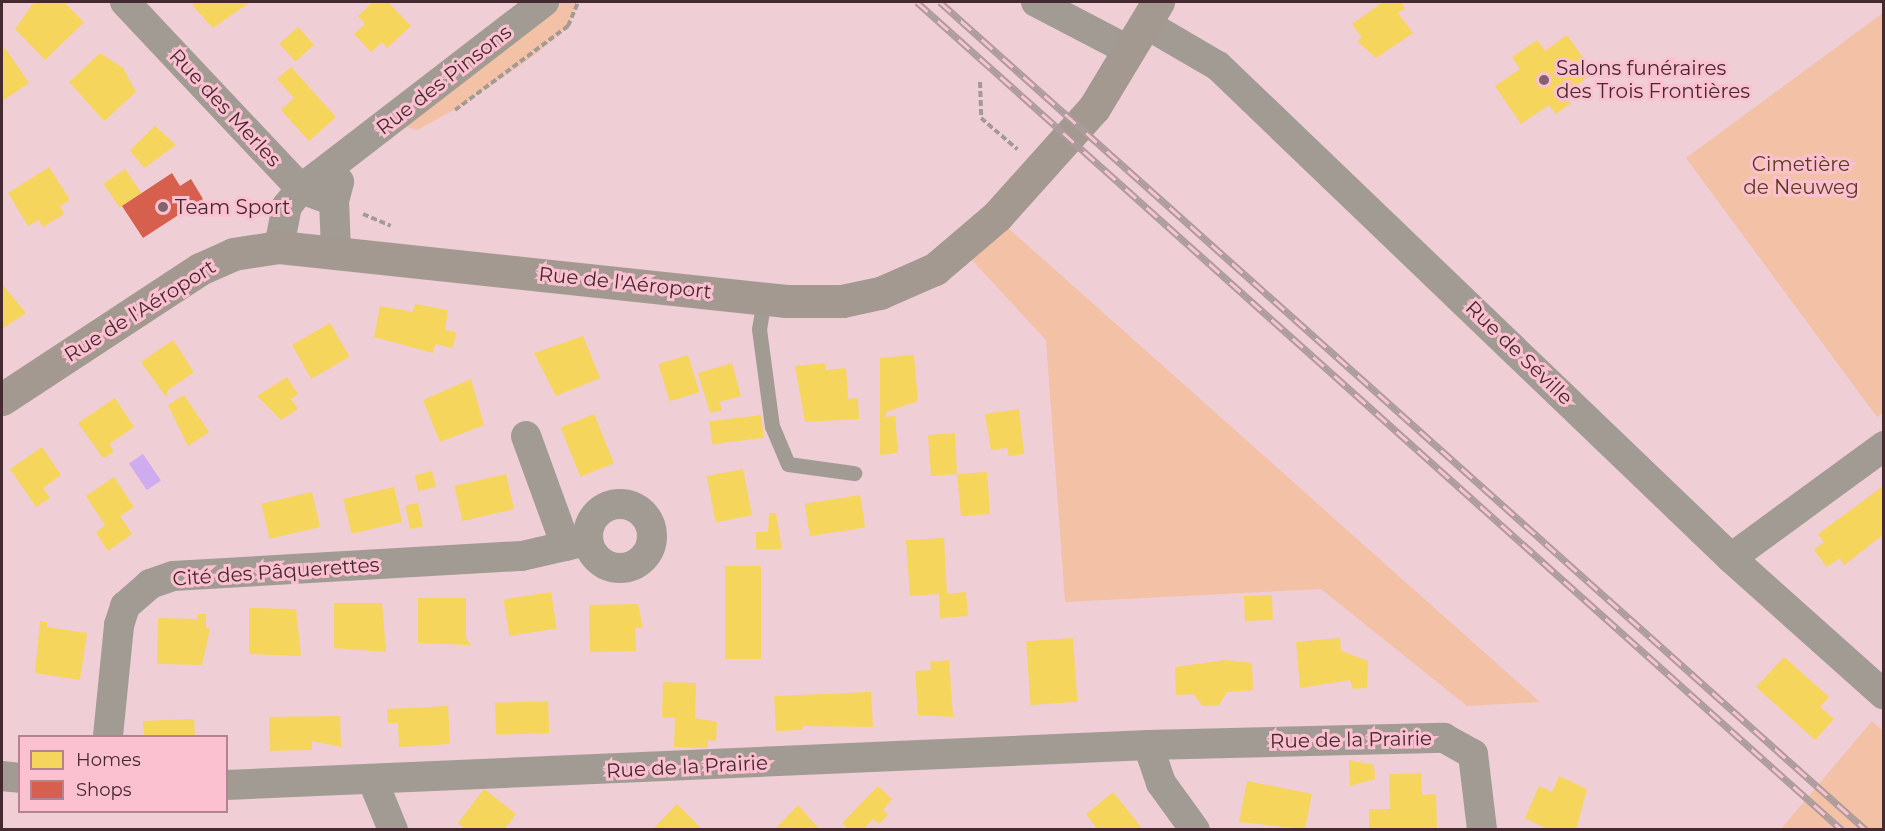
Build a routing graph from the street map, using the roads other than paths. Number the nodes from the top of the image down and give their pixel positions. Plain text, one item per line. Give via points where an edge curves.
1 (125, 2) edge
2 (544, 2) edge
3 (1036, 2) edge
4 (1144, 26) edge
5 (345, 159) junction
6 (301, 189) junction
7 (345, 203) junction
8 (279, 247) junction
9 (336, 250) junction
10 (764, 298) junction
11 (2, 399) edge
12 (526, 436) dead end
13 (1884, 446) edge
14 (854, 473) dead end
15 (1731, 558) junction
16 (1884, 695) edge
17 (108, 735) edge
18 (1148, 745) junction
19 (2, 776) edge
20 (18, 778) edge
21 (373, 781) junction
22 (228, 785) edge
23 (393, 830) edge
24 (1196, 830) edge
25 (1482, 830) edge

1 - 6 street, Rue des Merles
2 - 5 street, Rue des Pinsons
3 - 4 street, Rue de Séville
4 - 10 main road, Rue de l'Aéroport via 1094,108 961,251 935,269 880,293 842,301
4 - 15 street, Rue de Séville via 1218,66
5 - 6 street, Rue des Pinsons
5 - 7 street
6 - 7 street, Rue des Merles
6 - 8 street, Rue des Pinsons via 283,215
7 - 9 street
8 - 9 main road, Rue de l'Aéroport
8 - 11 main road, Rue de l'Aéroport via 233,254 200,269
9 - 10 main road, Rue de l'Aéroport
10 - 14 lane via 759,329 772,426 788,464
12 - 17 street, Cité des Pâquerettes via 577,543 522,556 173,576 150,584 125,606 119,625
13 - 15 street
15 - 16 street, Rue de Séville
18 - 21 street, Rue de la Prairie
18 - 24 street via 1161,783
18 - 25 street, Rue de la Prairie via 1444,738 1473,754
19 - 20 street
21 - 22 street, Rue de la Prairie
21 - 23 street

